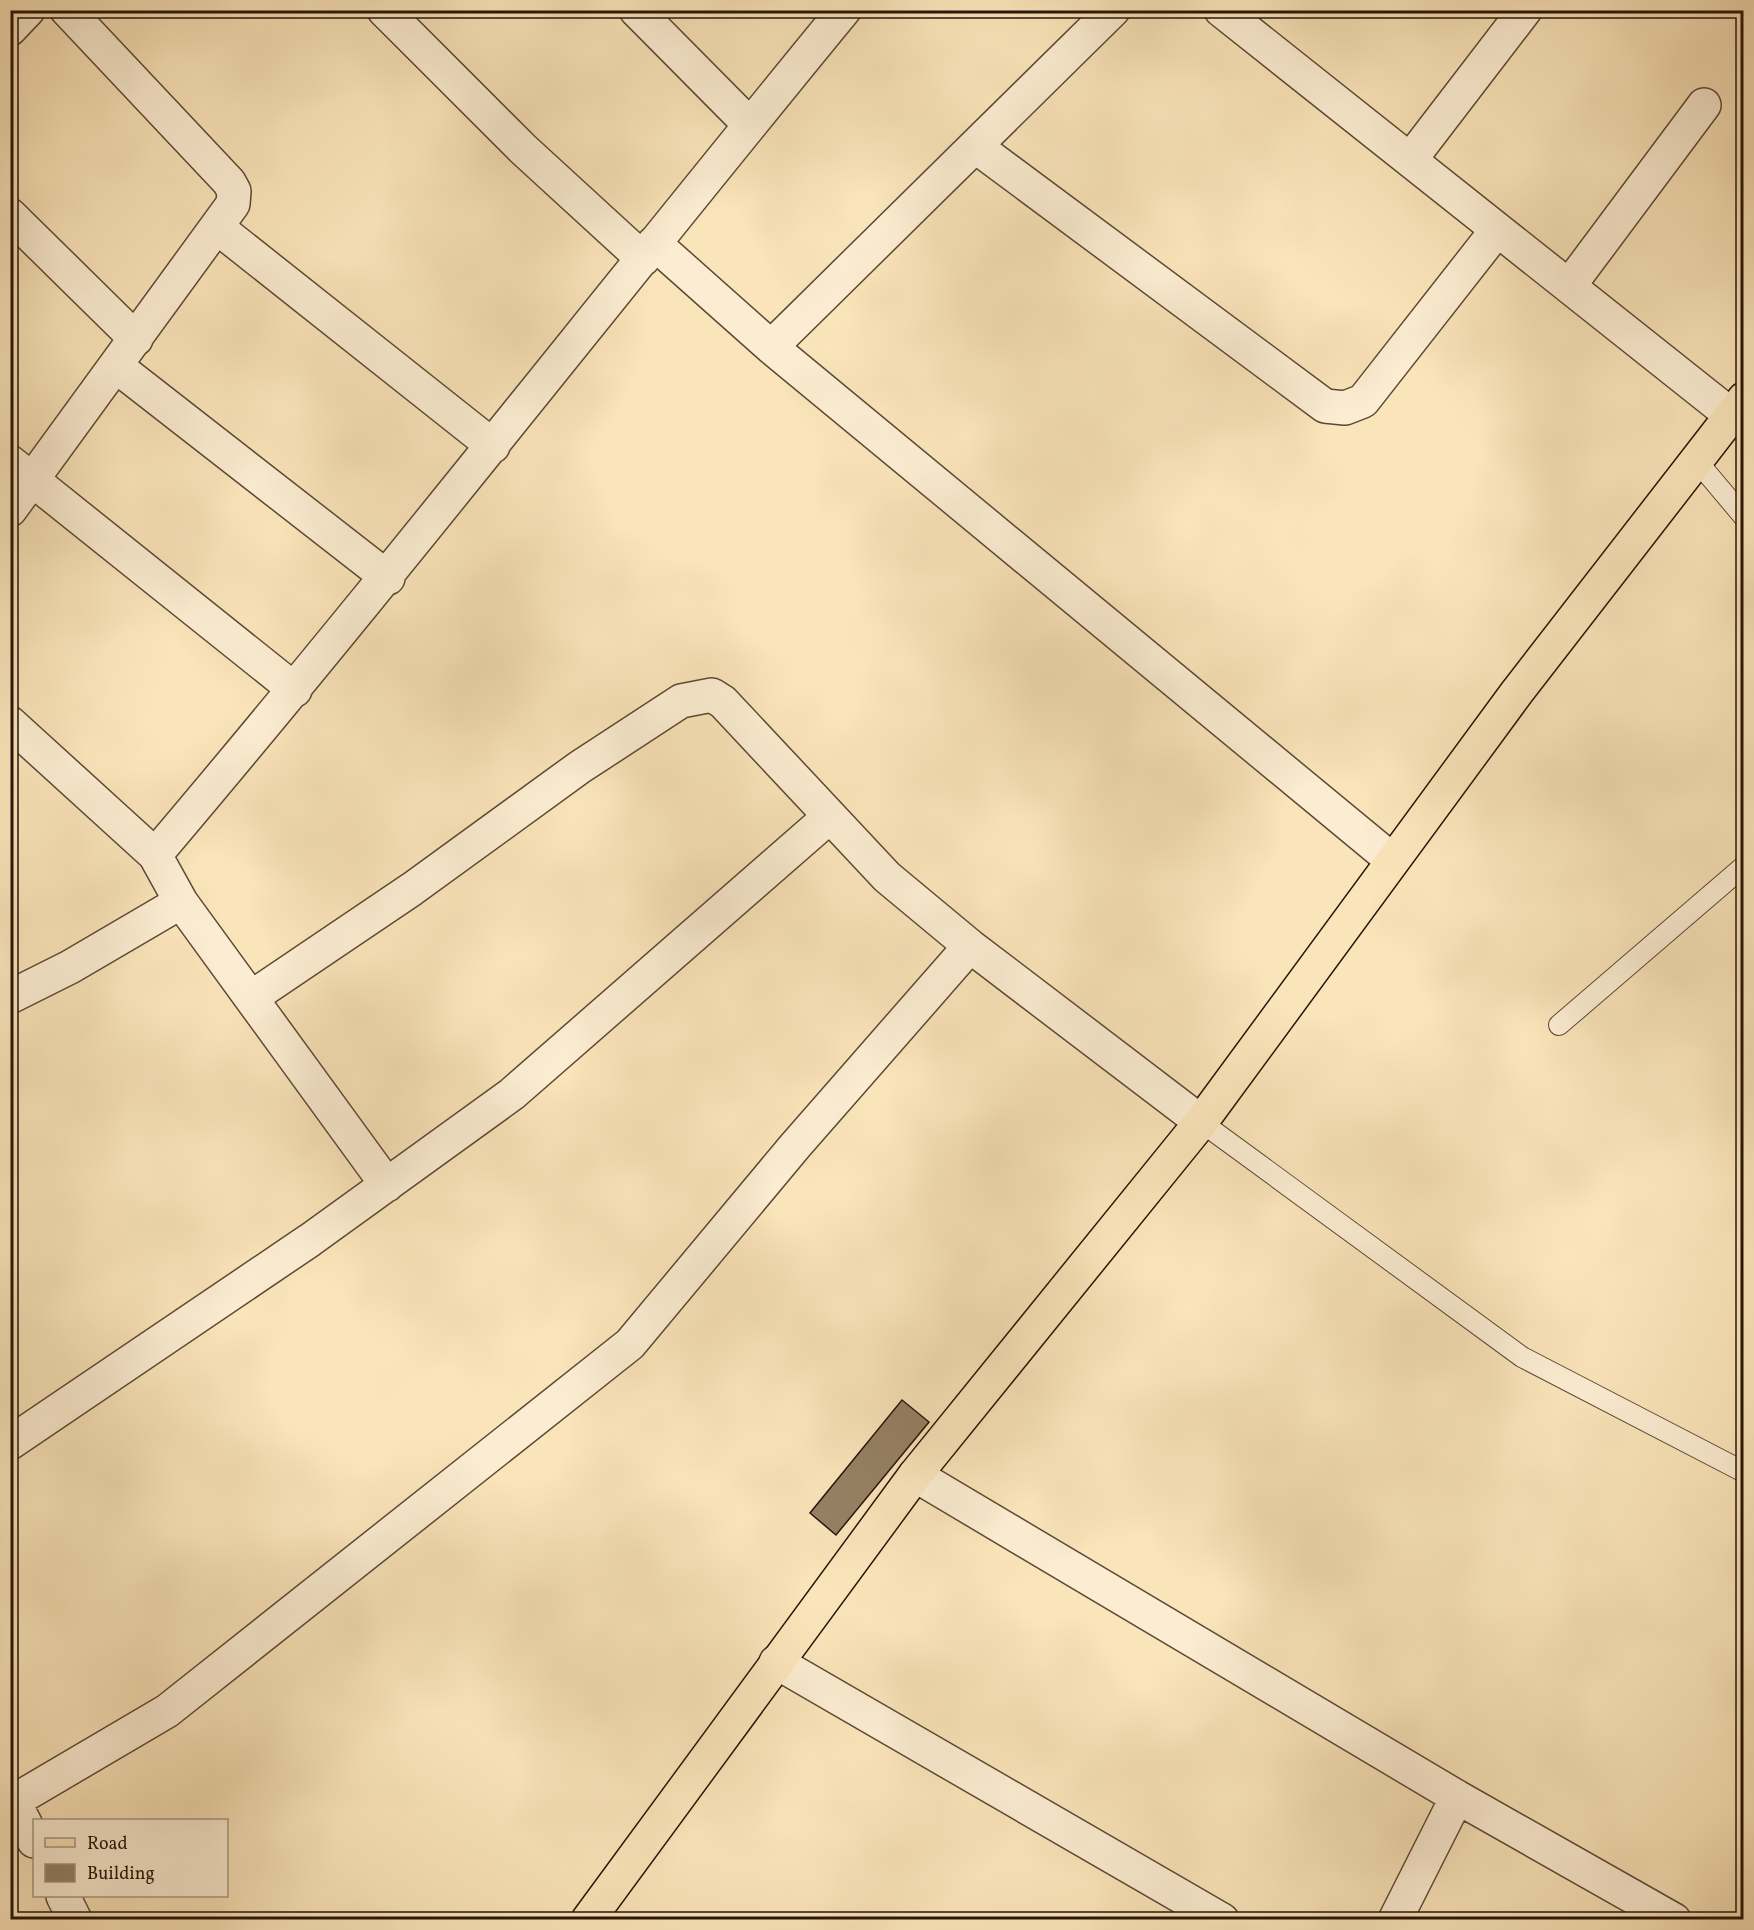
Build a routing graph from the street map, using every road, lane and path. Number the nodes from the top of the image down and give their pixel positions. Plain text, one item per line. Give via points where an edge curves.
1 (28, 10) edge
2 (67, 10) edge
3 (384, 10) edge
4 (636, 10) edge
5 (844, 10) edge
6 (1113, 10) edge
7 (1221, 10) edge
8 (1525, 10) edge
9 (10, 28) edge
10 (1704, 105) dead end
11 (750, 125) junction
12 (975, 146) junction
13 (1410, 160) junction
14 (10, 215) edge
15 (218, 228) junction
16 (1497, 230) junction
17 (649, 251) junction
18 (1569, 286) junction
19 (136, 339) junction
20 (771, 347) junction
21 (116, 366) junction
22 (1737, 407) edge
23 (493, 446) junction
24 (1696, 460) junction
25 (21, 472) edge
26 (10, 510) edge
27 (1743, 517) edge
28 (388, 578) junction
29 (295, 690) junction
30 (10, 723) edge
31 (828, 818) junction
32 (155, 855) junction
33 (1392, 860) junction
34 (1743, 866) edge
35 (181, 902) junction
36 (970, 946) junction
37 (10, 997) edge
38 (252, 997) junction
39 (1559, 1025) dead end
40 (1201, 1122) junction
41 (387, 1185) junction
42 (10, 1443) edge
43 (1743, 1472) edge
44 (915, 1475) junction
45 (776, 1662) junction
46 (1457, 1797) junction
47 (12, 1798) edge
48 (33, 1839) edge
49 (64, 1897) edge
50 (595, 1917) edge
51 (75, 1920) edge
52 (1222, 1920) edge
53 (1395, 1920) edge
54 (1674, 1920) edge

1 - 9 street
2 - 15 street via 229,182 234,191 233,204
3 - 17 street via 523,149
4 - 11 street
5 - 11 street
6 - 12 street
7 - 13 street
8 - 13 street
10 - 18 street
11 - 17 street
12 - 16 street via 1325,405 1345,408 1363,401
12 - 20 street
13 - 16 street
14 - 19 street
15 - 19 street
15 - 23 street
16 - 18 street
17 - 20 street
17 - 23 street
18 - 22 street
19 - 21 street
20 - 33 street
21 - 25 street
21 - 28 street
22 - 24 main road
23 - 28 street
24 - 27 lane
24 - 33 main road
25 - 26 street
25 - 29 street
28 - 29 street
29 - 32 street
30 - 32 street
31 - 36 street via 886,877
31 - 38 street via 723,702 712,695 681,701 580,767 412,889
31 - 41 street via 512,1094
32 - 35 street
33 - 40 main road
34 - 39 lane
35 - 37 street
35 - 38 street
36 - 40 street
36 - 47 street via 795,1146 630,1344 167,1711
38 - 41 street
40 - 43 lane via 1522,1357
40 - 44 main road
41 - 42 street
44 - 45 main road
44 - 46 street
45 - 50 main road
45 - 52 street
46 - 53 street
46 - 54 street
47 - 48 street
49 - 51 street

